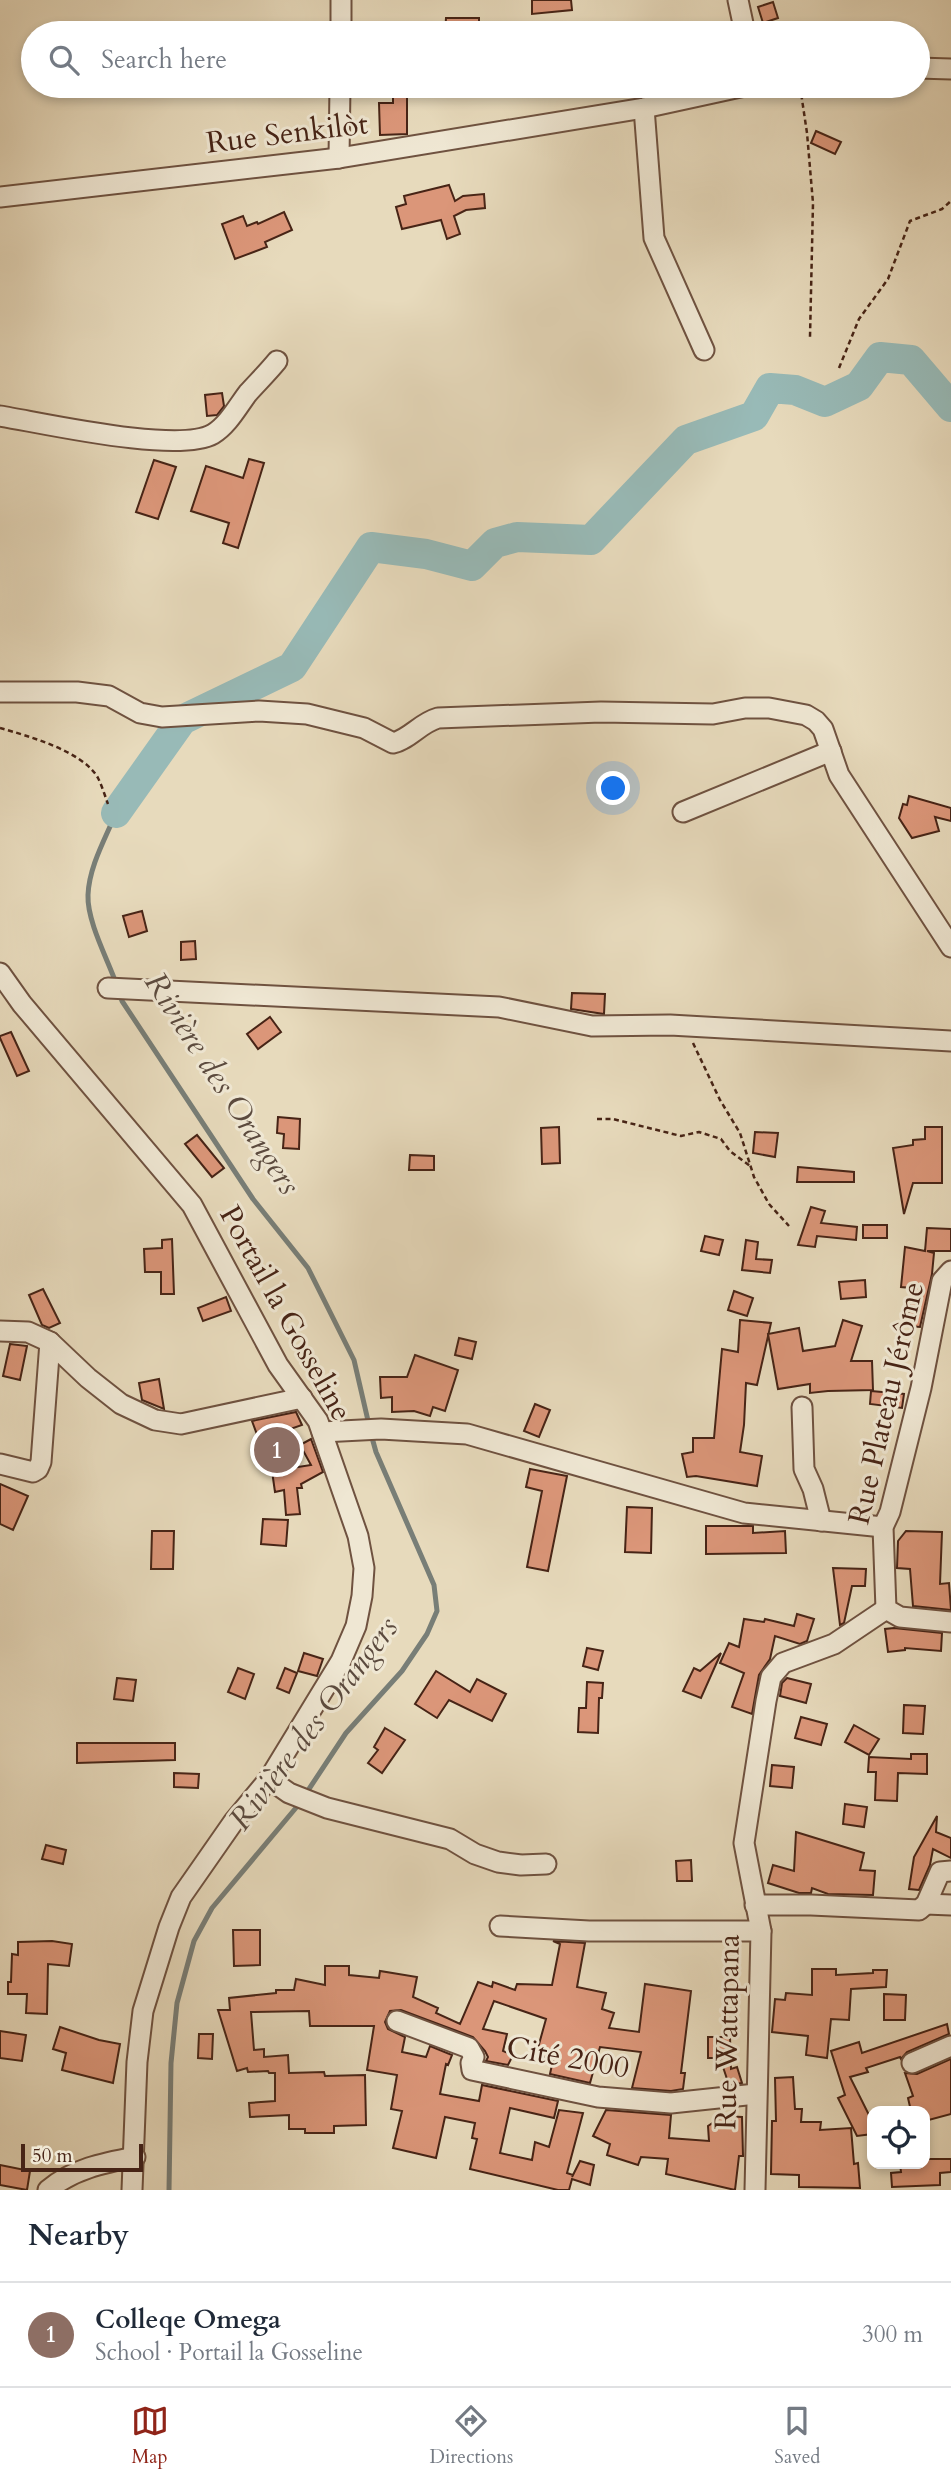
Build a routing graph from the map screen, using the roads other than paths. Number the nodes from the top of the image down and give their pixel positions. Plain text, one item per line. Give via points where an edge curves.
1 (341, 0) edge
2 (738, 0) edge
3 (341, 21) edge
4 (742, 21) edge
5 (930, 68) edge
6 (951, 69) edge
7 (340, 98) edge
8 (690, 98) edge
9 (644, 108) junction
10 (339, 158) junction
11 (0, 197) edge
12 (705, 350) dead end
13 (277, 361) dead end
14 (0, 416) edge
15 (0, 692) edge
16 (831, 751) junction
17 (683, 812) dead end
18 (951, 947) edge
19 (0, 973) edge
20 (108, 988) dead end
21 (951, 1041) edge
22 (951, 1271) edge
23 (943, 1322) edge
24 (0, 1331) edge
25 (50, 1342) junction
26 (302, 1398) junction
27 (802, 1407) dead end
28 (322, 1432) junction
29 (0, 1464) edge
30 (821, 1521) junction
31 (883, 1527) junction
32 (886, 1609) junction
33 (951, 1622) edge
34 (269, 1779) junction
35 (546, 1864) dead end
36 (951, 1871) edge
37 (926, 1904) junction
38 (755, 1905) junction
39 (951, 1905) edge
40 (500, 1926) dead end
41 (761, 1931) junction
42 (397, 2021) dead end
43 (951, 2046) edge
44 (912, 2063) dead end
45 (756, 2095) junction
46 (135, 2157) junction
47 (48, 2190) edge
48 (132, 2190) edge
49 (755, 2190) edge

1 - 3 street
2 - 4 street
5 - 6 street
7 - 10 street
8 - 9 street, Rue Senkilòt
9 - 10 street, Rue Senkilòt
9 - 12 street via 654,238
10 - 11 street, Rue Senkilòt
13 - 14 street via 228,420 202,438 122,437
15 - 16 street via 109,696 141,713 162,717 259,711 307,714 364,728 393,743 438,718 601,712 713,714 769,708 816,721
16 - 17 street
16 - 18 street via 839,775
19 - 26 street, Portail la Gosseline via 192,1205 278,1364
20 - 21 street via 499,1007 592,1026 670,1025
22 - 23 street, Rue Plateau Jérôme via 942,1281
23 - 31 street, Rue Plateau Jérôme
24 - 25 street via 28,1332
25 - 26 street via 121,1404 155,1420 181,1424
25 - 29 street via 41,1462 33,1472
26 - 28 street, Portail la Gosseline
27 - 30 street via 804,1469
28 - 30 street via 381,1429 467,1434 744,1513
28 - 34 street, Portail la Gosseline via 358,1536 364,1568 362,1596 356,1626 341,1661
30 - 31 street
31 - 32 street, Rue Plateau Jérôme
32 - 33 street via 900,1617
32 - 38 street, Rue Wattapana via 834,1644 783,1663 771,1677 744,1843
34 - 35 street via 289,1793 327,1808 450,1839 498,1862
34 - 46 street, Portail la Gosseline via 181,1897 162,1948 143,2011
36 - 37 street via 940,1872
37 - 38 street via 919,1910 897,1911
37 - 39 street
38 - 41 street, Rue Wattapana
40 - 41 street
41 - 45 street, Rue Wattapana
42 - 45 street, Cité 2000 via 470,2048 472,2070 598,2097 671,2103
43 - 44 street
45 - 49 street, Rue Wattapana
46 - 47 street via 100,2163 64,2177
46 - 48 street, Portail la Gosseline

